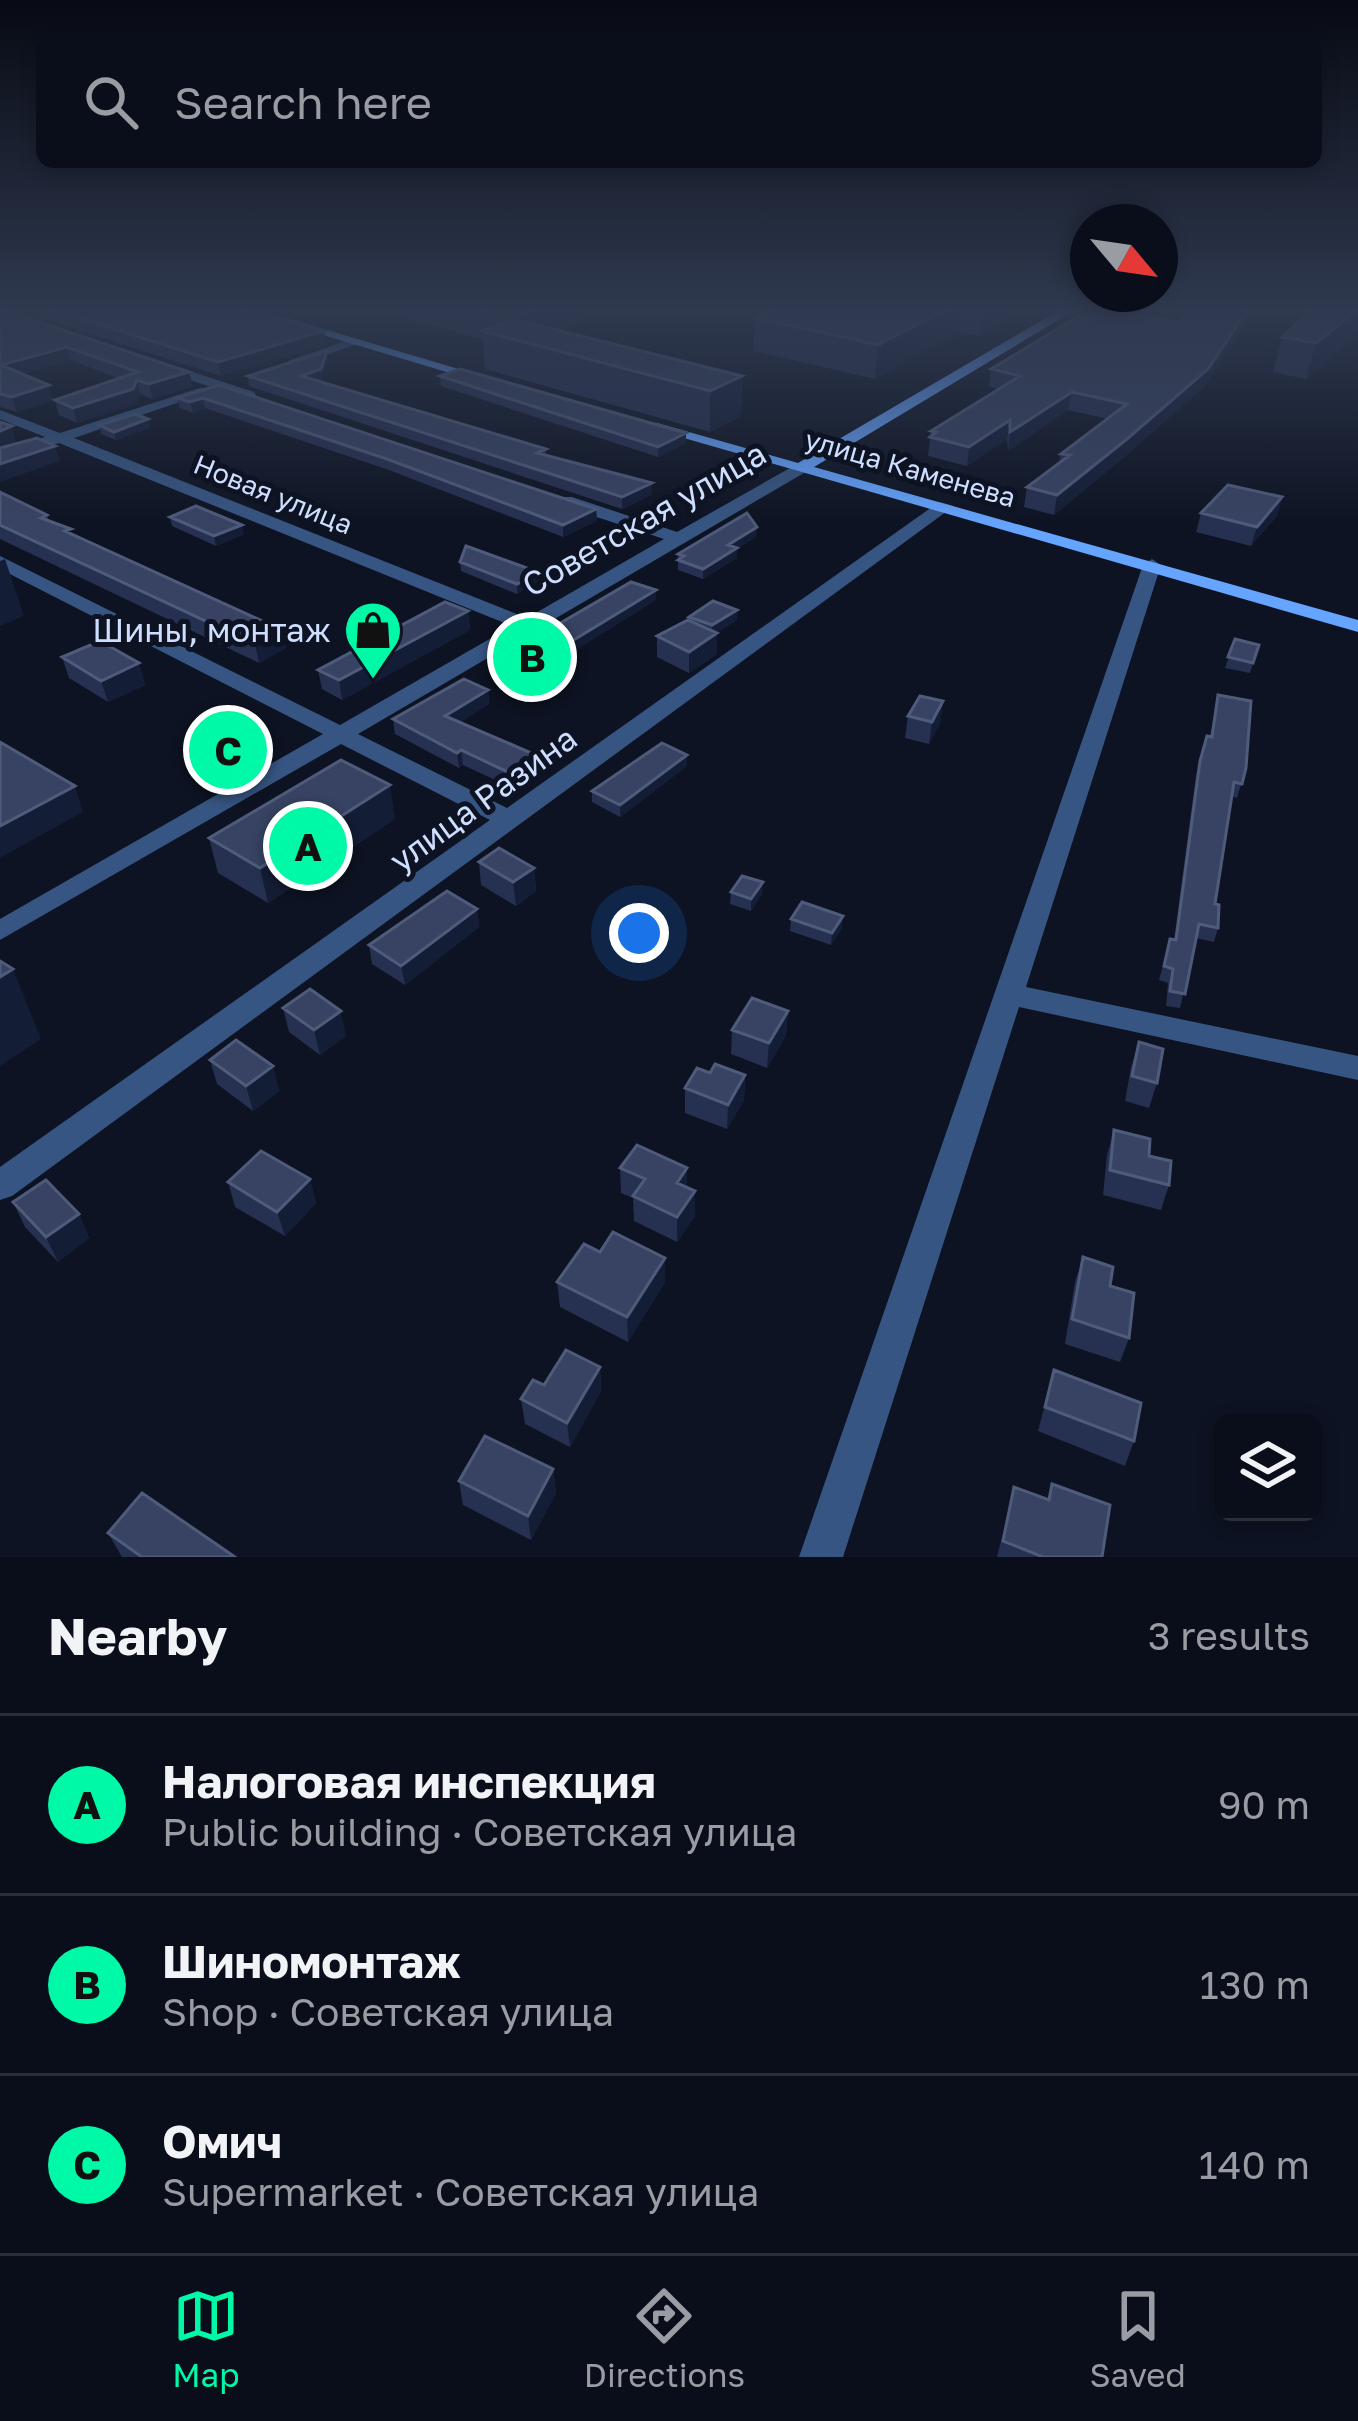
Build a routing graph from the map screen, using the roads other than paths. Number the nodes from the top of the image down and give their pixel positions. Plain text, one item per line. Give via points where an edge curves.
1 (205, 381) edge
2 (236, 381) edge
3 (490, 381) edge
4 (949, 381) edge
5 (505, 385) edge
6 (221, 386) junction
7 (274, 403) edge
8 (0, 414) edge
9 (640, 423) edge
10 (58, 439) junction
11 (0, 457) edge
12 (803, 467) junction
13 (543, 493) edge
14 (945, 506) junction
15 (678, 538) junction
16 (0, 562) edge
17 (1152, 565) junction
18 (526, 625) junction
19 (1358, 626) edge
20 (340, 736) junction
21 (510, 820) junction
22 (0, 931) edge
23 (1012, 995) junction
24 (1358, 1068) edge
25 (0, 1186) edge
26 (821, 1557) edge

1 - 6 street
2 - 6 street
3 - 5 main road
4 - 12 main road, Советская улица
6 - 7 street
6 - 10 street
8 - 10 street, Новая улица
9 - 12 main road, улица Каменева
10 - 11 street
10 - 18 street, Новая улица
12 - 14 main road, улица Каменева
12 - 15 street, Советская улица
13 - 15 street
14 - 17 main road, улица Каменева
14 - 21 street, улица Разина
15 - 18 street, Советская улица
16 - 20 street
17 - 19 main road, улица Каменева
17 - 23 street
18 - 20 street, Советская улица
20 - 21 street
20 - 22 street, Советская улица
21 - 25 street, улица Разина
23 - 24 street
23 - 26 street

